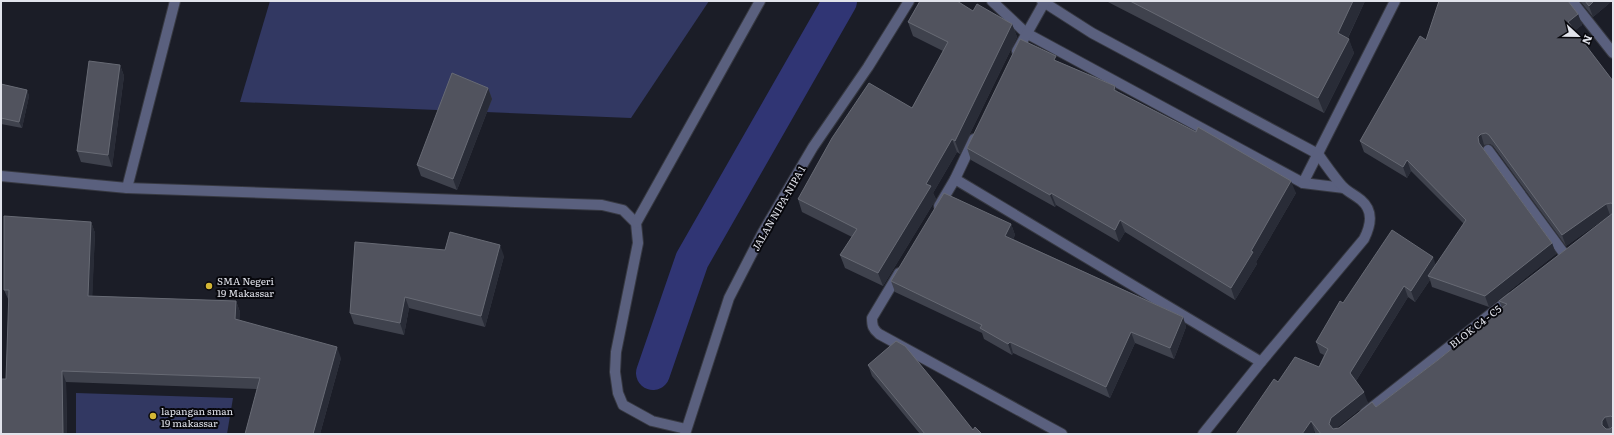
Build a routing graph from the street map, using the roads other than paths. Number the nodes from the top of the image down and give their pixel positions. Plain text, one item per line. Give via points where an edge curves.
1 (175, 1) edge
2 (760, 1) edge
3 (909, 1) edge
4 (992, 1) edge
5 (1395, 1) edge
6 (1572, 1) edge
7 (1044, 2) edge
8 (1026, 33) junction
9 (1613, 53) edge
10 (1012, 61) edge
11 (978, 130) edge
12 (1488, 150) edge
13 (1318, 154) junction
14 (1, 176) edge
15 (955, 179) junction
16 (1303, 183) junction
17 (127, 188) junction
18 (1344, 188) junction
19 (932, 218) edge
20 (636, 223) junction
21 (1565, 255) edge
22 (905, 264) edge
23 (1516, 294) edge
24 (1261, 362) junction
25 (1357, 420) edge
26 (686, 432) edge
27 (1062, 434) edge
28 (1204, 434) edge

1 - 17 street
2 - 20 street
3 - 26 street, JALAN NIPA-NIPA 1 via 814,147 763,232 729,298
4 - 8 street
5 - 13 street
6 - 9 street
7 - 8 street
7 - 13 street via 1092,32
8 - 10 street
8 - 16 street
11 - 15 street
12 - 21 street
13 - 16 street
13 - 18 street
14 - 17 street
15 - 19 street
15 - 24 street
16 - 18 street
17 - 20 street via 602,205 623,210
18 - 24 street via 1369,208 1369,229 1364,239
20 - 26 street via 638,243 616,352 618,393 623,405 652,421
22 - 27 street via 872,318 873,328 879,334
23 - 25 street, BLOK C4 - C5
24 - 28 street

